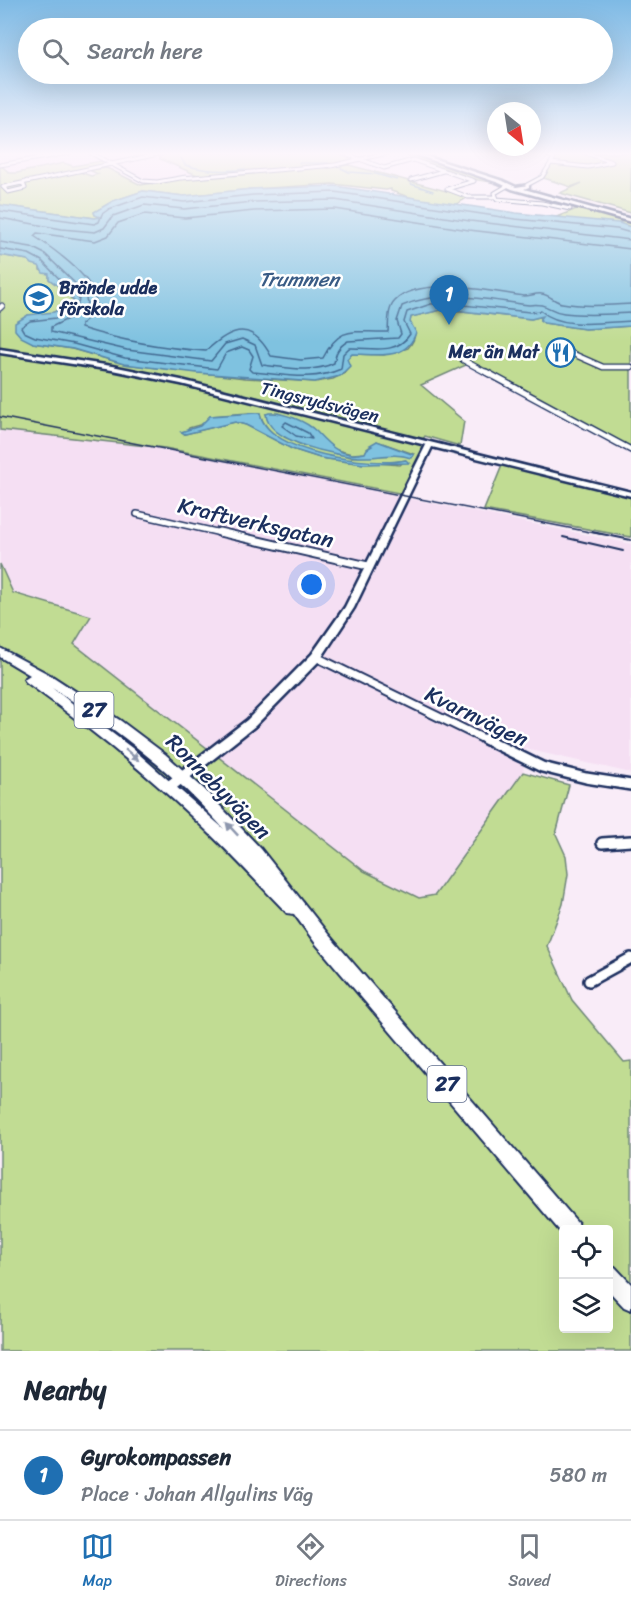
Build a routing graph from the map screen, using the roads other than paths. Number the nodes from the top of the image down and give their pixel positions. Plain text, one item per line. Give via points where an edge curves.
1 (555, 346) dead end
2 (0, 351) edge
3 (463, 360) dead end
4 (631, 367) edge
5 (430, 444) junction
6 (631, 450) edge
7 (631, 494) edge
8 (137, 514) dead end
9 (368, 566) junction
10 (0, 652) edge
11 (316, 657) junction
12 (0, 659) edge
13 (182, 777) junction
14 (631, 785) edge
15 (169, 787) junction
16 (631, 841) edge
17 (602, 843) dead end
18 (322, 939) junction
19 (631, 958) edge
20 (589, 981) dead end
21 (567, 1225) edge
22 (613, 1279) edge
23 (631, 1300) edge

1 - 4 street via 603,367
2 - 5 street, Tingsrydsvägen via 181,382
3 - 6 street
5 - 7 street, Tingsrydsvägen
5 - 9 street
8 - 9 street, Kraftverksgatan
9 - 11 street via 349,608
10 - 13 main road, Ronnebyvägen / 27 via 99,713
11 - 13 street via 251,723
11 - 14 street, Kvarnvägen via 542,767
12 -> 15 main road, Ronnebyvägen / 27 via 105,733
13 - 15 street
18 -> 13 main road, Ronnebyvägen / 27 via 246,844
15 - 18 main road, Ronnebyvägen / 27
16 - 17 street
18 - 21 main road, Ronnebyvägen / 27
19 - 20 street
22 - 23 main road

